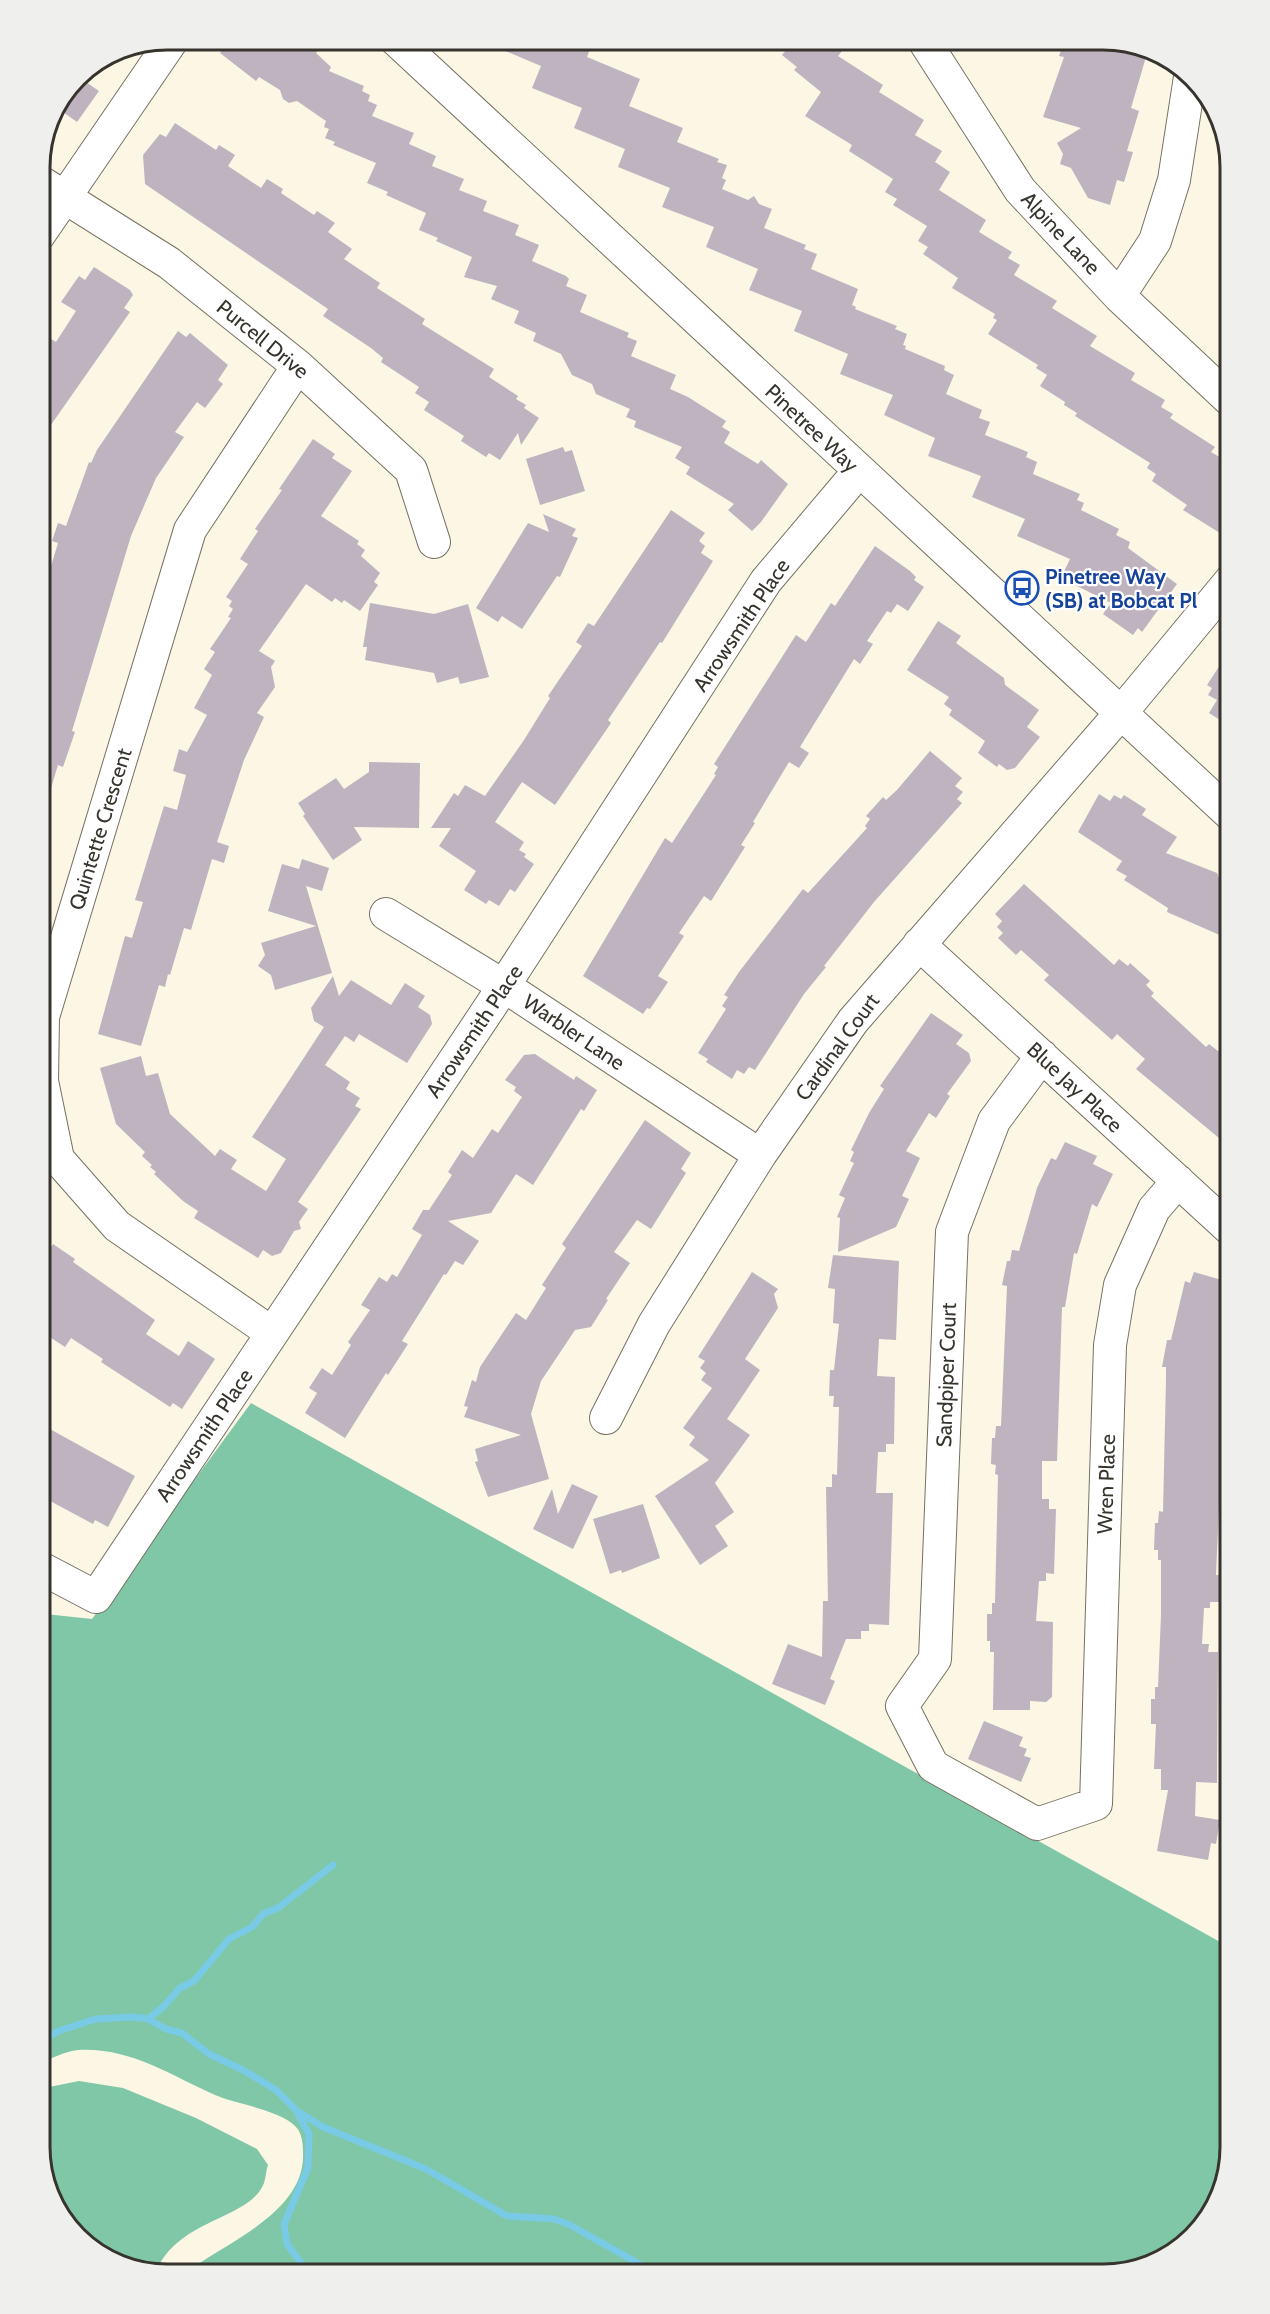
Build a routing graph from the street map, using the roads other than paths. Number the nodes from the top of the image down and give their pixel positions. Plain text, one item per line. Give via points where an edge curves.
1 (164, 50) edge
2 (406, 50) edge
3 (929, 50) edge
4 (1188, 87) edge
5 (51, 189) edge
6 (1119, 297) junction
7 (298, 366) junction
8 (1220, 391) edge
9 (859, 471) junction
10 (434, 542) dead end
11 (1220, 593) edge
12 (1120, 714) junction
13 (1220, 805) edge
14 (386, 914) dead end
15 (919, 944) junction
16 (504, 986) junction
17 (50, 994) edge
18 (1042, 1056) junction
19 (50, 1120) edge
20 (760, 1155) junction
21 (1178, 1181) junction
22 (1220, 1220) edge
23 (272, 1333) junction
24 (606, 1418) dead end
25 (50, 1573) edge
26 (1096, 1804) joint

1 - 5 street
2 - 9 street, Pinetree Way
3 - 6 street, Alpine Lane via 1020,190
4 - 6 street via 1174,180 1155,241
5 - 7 street, Purcell Drive via 169,263
6 - 8 street, Alpine Lane
7 - 10 street, Purcell Drive via 411,470
7 - 17 street, Quintette Crescent via 190,530
9 - 12 street, Pinetree Way
9 - 16 street, Arrowsmith Place via 766,581
11 - 12 street, Cardinal Court
12 - 13 street, Pinetree Way
12 - 15 street, Cardinal Court
14 - 16 street, Warbler Lane
15 - 18 street, Blue Jay Place
15 - 20 street, Cardinal Court via 853,1021
16 - 20 street, Warbler Lane
16 - 23 street, Arrowsmith Place
18 - 21 street, Blue Jay Place
18 - 26 street, Sandpiper Court via 994,1120 952,1232 935,1659 902,1706 933,1766 1037,1824
19 - 23 street, Quintette Crescent via 58,1159 117,1226
20 - 24 street, Cardinal Court via 654,1324
21 - 22 street, Blue Jay Place
21 - 26 street, Wren Place via 1154,1209 1120,1285 1110,1345
23 - 25 street, Arrowsmith Place via 96,1597

